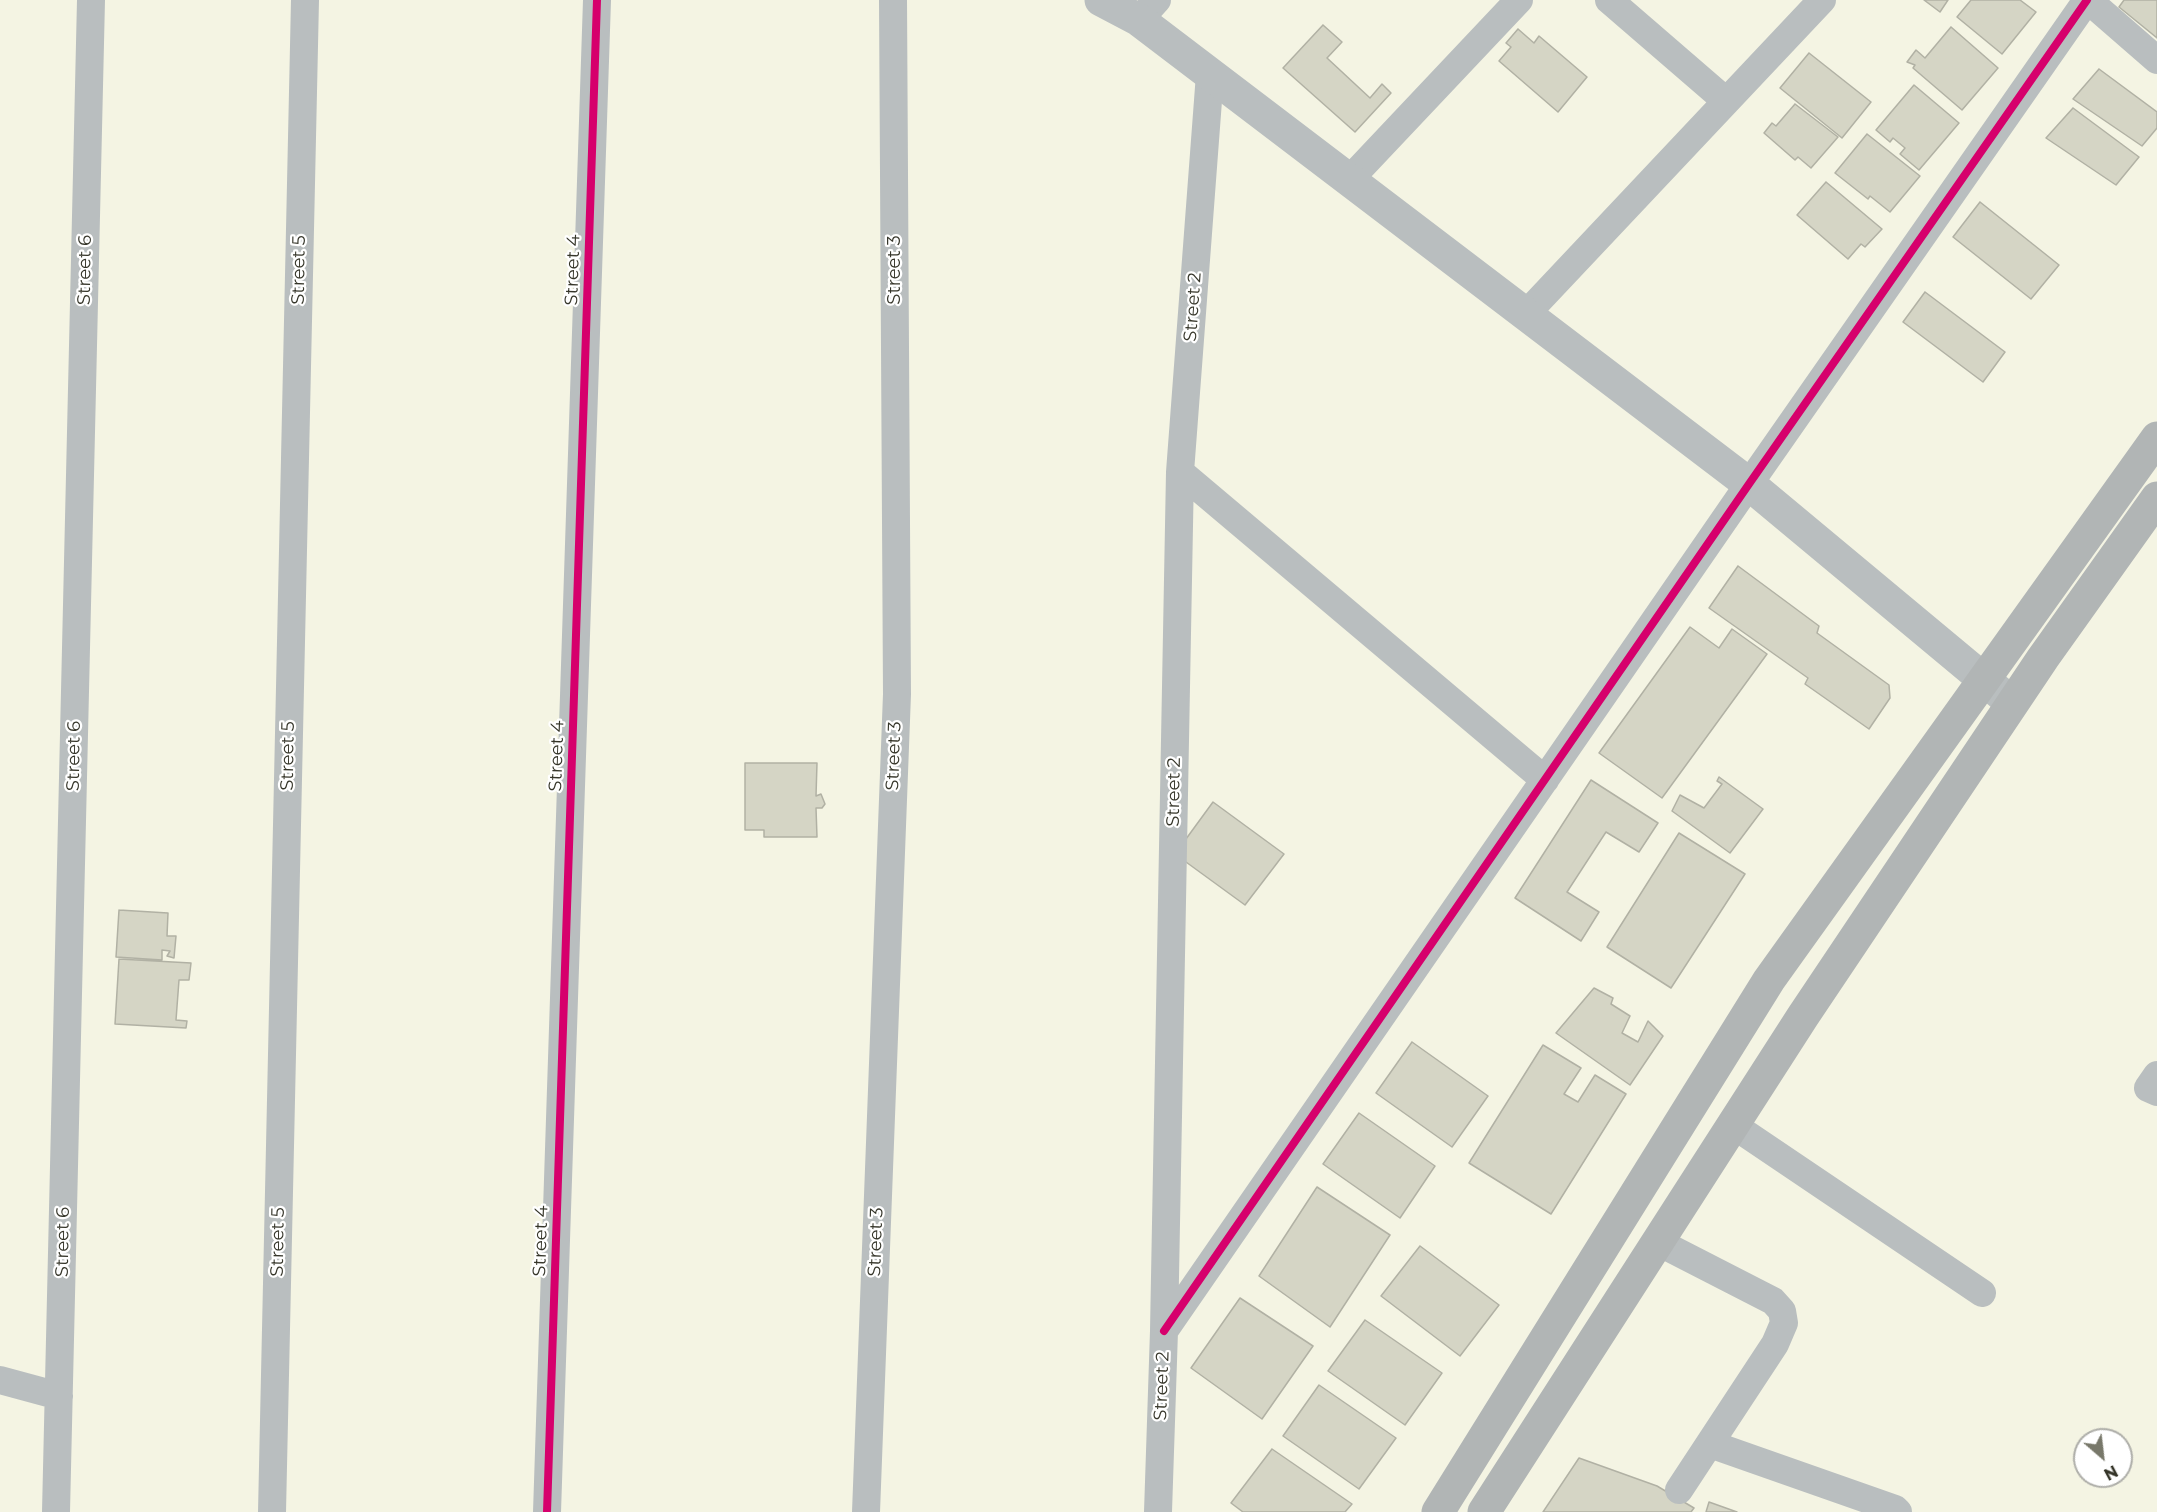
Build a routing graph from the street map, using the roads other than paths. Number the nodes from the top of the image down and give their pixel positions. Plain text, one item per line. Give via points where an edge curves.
1 (91, 0) edge
2 (305, 0) edge
3 (597, 0) edge
4 (893, 0) edge
5 (1101, 0) edge
6 (1519, 0) edge
7 (1609, 0) edge
8 (1822, 0) edge
9 (2087, 0) edge
10 (1148, 10) edge
11 (2157, 60) edge
12 (1210, 74) junction
13 (1726, 101) junction
14 (1349, 180) junction
15 (1526, 314) junction
16 (2157, 438) edge
17 (1180, 472) junction
18 (1749, 484) junction
19 (2157, 498) edge
20 (1985, 680) junction
21 (2012, 703) junction
22 (1545, 780) junction
23 (2157, 1075) edge
24 (2157, 1092) edge
25 (1733, 1125) junction
26 (1658, 1242) junction
27 (1982, 1293) dead end
28 (1164, 1331) junction
29 (0, 1380) edge
30 (59, 1396) junction
31 (1710, 1444) junction
32 (1679, 1491) dead end
33 (56, 1512) edge
34 (272, 1512) edge
35 (547, 1512) edge
36 (866, 1512) edge
37 (1158, 1512) edge
38 (1437, 1512) edge
39 (1484, 1512) edge
40 (1898, 1512) edge

1 - 30 street, Street 6
2 - 34 street, Street 5
3 - 35 street, Street 4
4 - 36 street, Street 3 via 897,693
5 - 10 street
6 - 14 street
7 - 13 street
8 - 13 street
9 - 11 street
9 - 18 street
10 - 12 street
12 - 14 street
12 - 17 street, Street 2
13 - 15 street
14 - 15 street
15 - 18 street
16 - 20 main road
17 - 22 street
17 - 28 street, Street 2
18 - 20 street
18 - 22 street
19 - 21 main road
20 - 21 street
20 - 38 main road via 1769,980
21 - 25 main road
22 - 28 street
23 - 24 street via 2148,1088
25 - 26 main road
25 - 27 street
26 - 31 street via 1773,1301 1782,1311 1785,1323 1775,1344
26 - 39 main road
28 - 37 street, Street 2
29 - 30 street
30 - 33 street, Street 6
31 - 32 street
31 - 40 street

